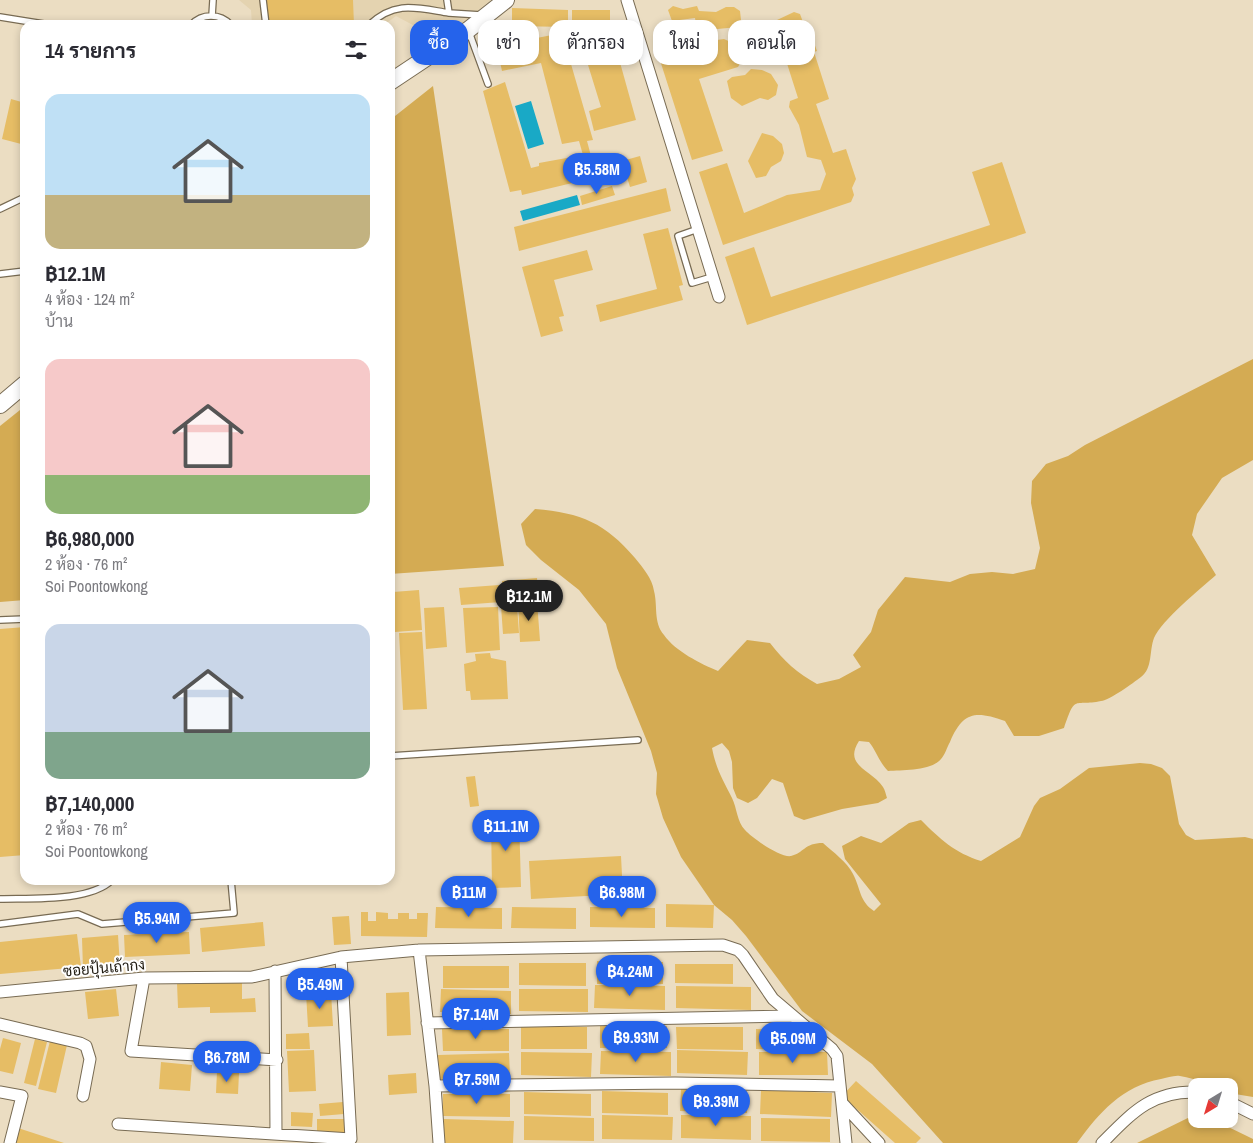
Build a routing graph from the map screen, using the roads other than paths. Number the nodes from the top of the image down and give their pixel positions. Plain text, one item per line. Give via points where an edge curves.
1 (213, 0) edge
2 (263, 0) edge
3 (447, 0) edge
4 (506, 0) edge
5 (627, 0) edge
6 (449, 13) junction
7 (486, 15) junction
8 (212, 16) junction
9 (0, 17) edge
10 (20, 20) edge
11 (198, 20) edge
12 (224, 20) edge
13 (265, 20) edge
14 (375, 20) edge
15 (468, 30) joint
16 (416, 65) edge
17 (395, 79) edge
18 (488, 84) dead end
19 (20, 199) edge
20 (0, 209) edge
21 (698, 229) junction
22 (20, 272) edge
23 (0, 274) edge
24 (712, 277) junction
25 (718, 297) dead end
26 (20, 388) edge
27 (0, 405) edge
28 (20, 619) edge
29 (0, 620) edge
30 (638, 740) dead end
31 (395, 756) edge
32 (104, 885) edge
33 (232, 885) edge
34 (0, 900) edge
35 (0, 924) edge
36 (419, 950) junction
37 (341, 957) junction
38 (275, 971) junction
39 (144, 978) junction
40 (0, 992) edge
41 (792, 1016) junction
42 (427, 1023) junction
43 (0, 1024) edge
44 (277, 1060) junction
45 (435, 1086) junction
46 (840, 1086) junction
47 (0, 1092) edge
48 (1188, 1092) edge
49 (83, 1096) dead end
50 (842, 1103) junction
51 (1238, 1106) edge
52 (1253, 1114) edge
53 (118, 1124) dead end
54 (276, 1134) junction
55 (10, 1143) edge
56 (439, 1143) edge
57 (846, 1143) edge
58 (879, 1143) edge
59 (1102, 1143) edge

1 - 8 lane
2 - 13 lane
3 - 6 lane
4 - 7 street
5 - 21 street
6 - 7 lane
6 - 14 lane via 416,8 394,9
7 - 15 street
8 - 11 lane
8 - 12 lane
9 - 10 lane
15 - 18 lane
16 - 17 street
19 - 20 lane
21 - 24 street
21 - 24 lane via 678,236 692,283
22 - 23 lane
24 - 25 street
26 - 27 street
28 - 29 lane
30 - 31 lane
32 - 34 lane via 95,891 78,894
33 - 35 lane via 234,913 102,924 78,914
36 - 37 street, ซอยปุ้นเถ้ากง
36 - 41 street, ซอยปุ้นเถ้ากง via 723,945 743,955 773,999
36 - 42 street
37 - 38 street, ซอยปุ้นเถ้ากง
37 - 54 street via 351,1139
38 - 39 street, ซอยปุ้นเถ้ากง via 252,976
38 - 44 street
39 - 40 street, ซอยปุ้นเถ้ากง
39 - 44 street via 131,1051
41 - 42 street
41 - 46 street, ซอยปุ้นเถ้ากง via 837,1056
42 - 45 street
43 - 49 street via 84,1044 90,1059
44 - 54 street
45 - 46 street via 675,1083
45 - 56 street
46 - 50 street
47 - 55 street via 22,1096
48 - 59 street via 1150,1101 1122,1122
50 - 57 street
50 - 58 street
51 - 52 street
53 - 54 street

